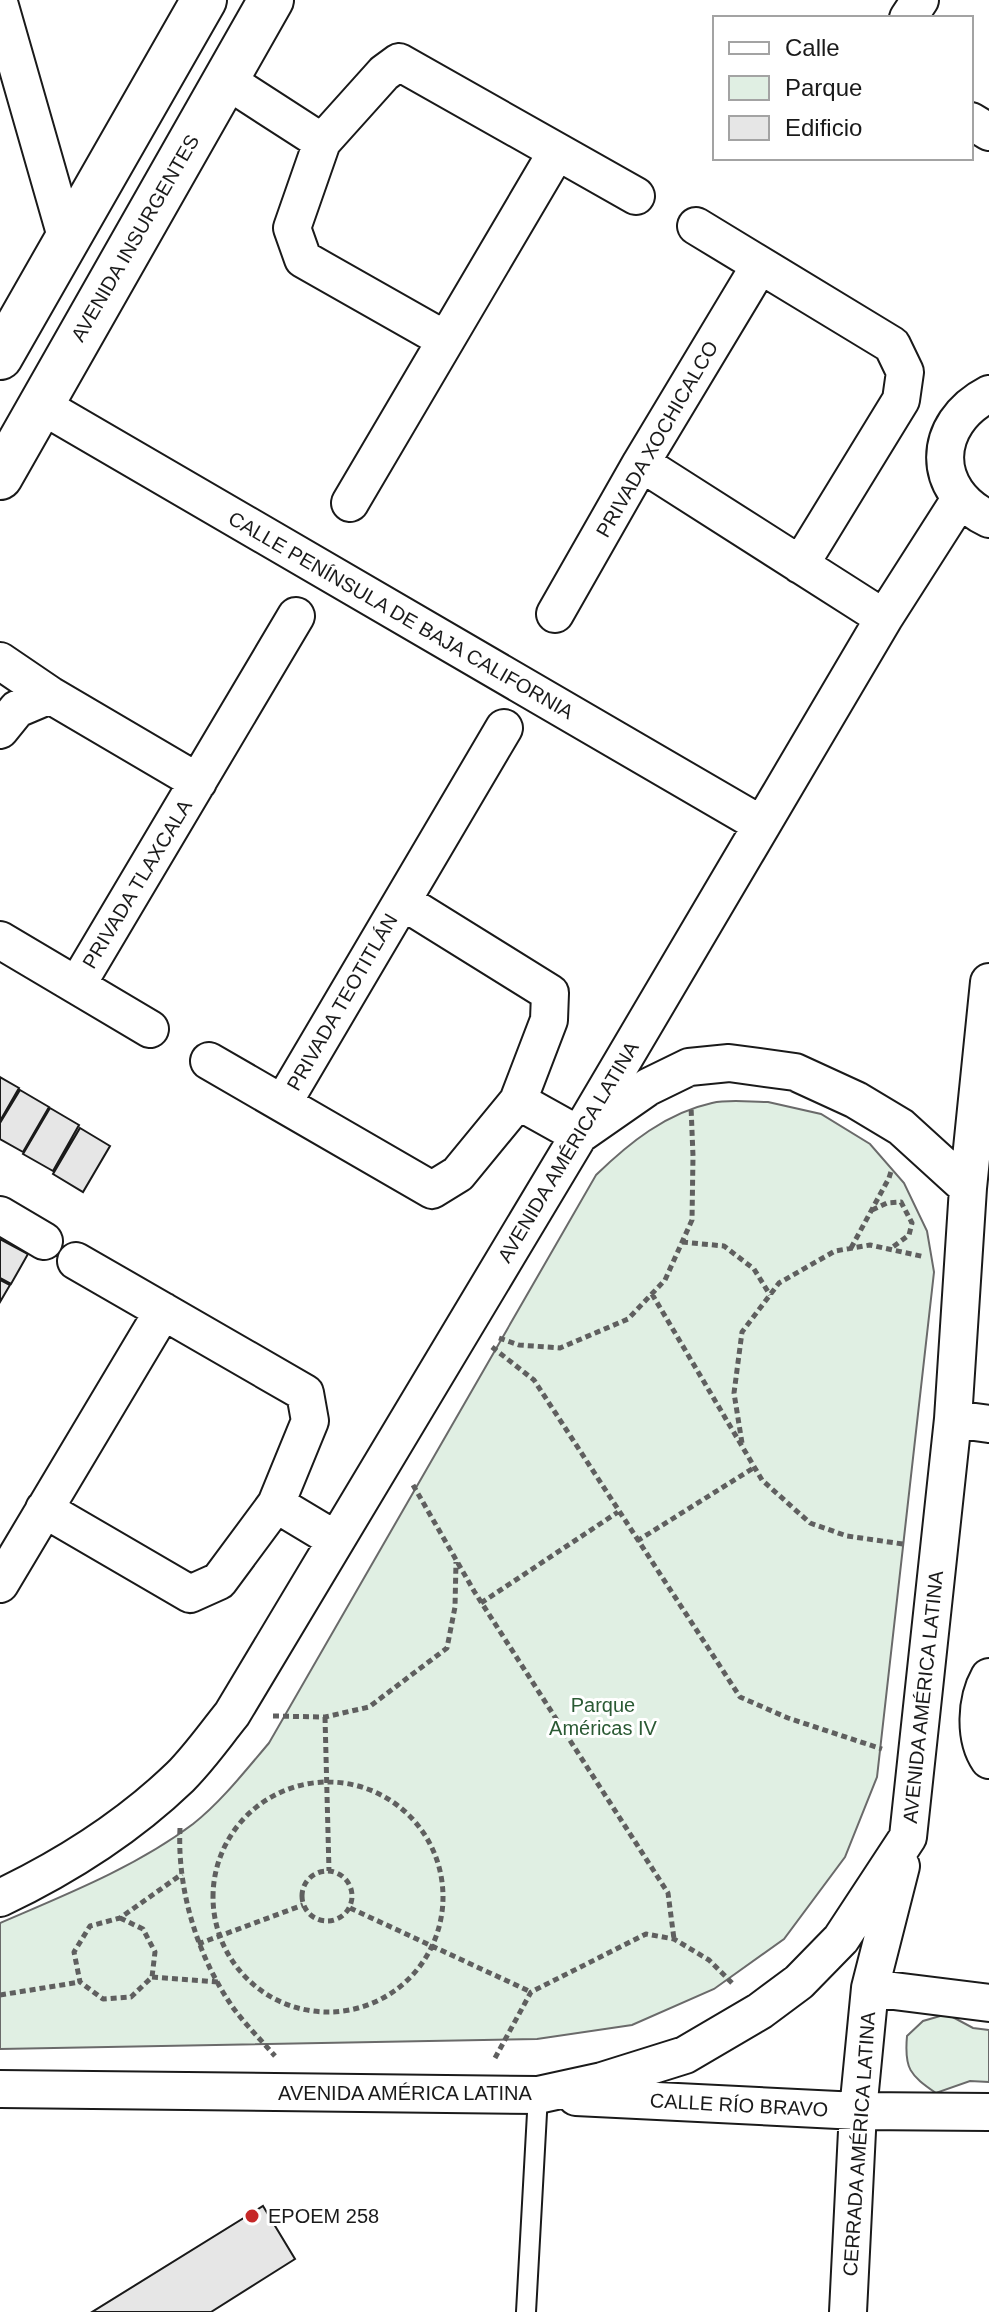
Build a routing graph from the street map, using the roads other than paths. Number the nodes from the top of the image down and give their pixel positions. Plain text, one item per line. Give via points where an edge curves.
1 (204, 0) edge
2 (271, 0) edge
3 (0, 6) edge
4 (226, 80) junction
5 (322, 142) junction
6 (556, 153) junction
7 (636, 196) dead end
8 (696, 226) dead end
9 (67, 240) junction
10 (760, 265) junction
11 (444, 339) junction
12 (0, 357) edge
13 (989, 394) edge
14 (39, 404) junction
15 (641, 463) junction
16 (0, 477) edge
17 (350, 503) dead end
18 (974, 509) edge
19 (800, 565) junction
20 (555, 614) dead end
21 (296, 616) dead end
22 (884, 618) junction
23 (0, 661) edge
24 (50, 695) junction
25 (504, 728) dead end
26 (0, 730) edge
27 (198, 782) junction
28 (762, 825) junction
29 (402, 901) junction
30 (0, 940) edge
31 (989, 982) edge
32 (77, 985) junction
33 (150, 1029) dead end
34 (209, 1061) dead end
35 (518, 1101) junction
36 (283, 1103) junction
37 (982, 1127) edge
38 (579, 1135) junction
39 (968, 1188) junction
40 (0, 1215) edge
41 (44, 1241) dead end
42 (76, 1261) dead end
43 (163, 1311) junction
44 (953, 1419) junction
45 (989, 1424) edge
46 (276, 1504) junction
47 (44, 1509) junction
48 (336, 1540) junction
49 (0, 1584) edge
50 (984, 1693) edge
51 (923, 1704) junction
52 (989, 1760) edge
53 (908, 1837) junction
54 (0, 1898) edge
55 (870, 1988) junction
56 (989, 2003) edge
57 (538, 2095) junction
58 (5, 2096) edge
59 (858, 2111) junction
60 (989, 2112) edge
61 (526, 2312) edge
62 (848, 2312) edge

1 - 9 main road
2 - 4 main road, AVENIDA INSURGENTES
3 - 9 street
4 - 5 street
4 - 14 main road, AVENIDA INSURGENTES
5 - 6 street via 399,62
5 - 11 street via 292,228 303,259
6 - 7 street
6 - 11 street
8 - 10 street
9 - 12 main road
10 - 15 street, PRIVADA XOCHICALCO
10 - 19 street via 892,345 905,372 901,400
11 - 17 street
13 - 18 street via 971,403 947,438 949,481
14 - 16 main road, AVENIDA INSURGENTES
14 - 28 street, CALLE PENÍNSULA DE BAJA CALIFORNIA
15 - 19 street
15 - 20 street, PRIVADA XOCHICALCO
18 - 22 street, AVENIDA AMÉRICA LATINA
19 - 22 street
21 - 27 street, PRIVADA TLAXCALA
22 - 28 street, AVENIDA AMÉRICA LATINA
23 - 24 street, PRIVADA TLAXCALA
24 - 26 street via 17,709
24 - 27 street, PRIVADA TLAXCALA
25 - 29 street, PRIVADA TEOTITLÁN
27 - 32 street, PRIVADA TLAXCALA
28 - 38 street, AVENIDA AMÉRICA LATINA
29 - 35 street, PRIVADA TEOTITLÁN via 550,993 549,1020
29 - 36 street, PRIVADA TEOTITLÁN
30 - 32 street, PRIVADA TLAXCALA
31 - 37 street, AVENIDA AMÉRICA LATINA
32 - 33 street, PRIVADA TLAXCALA
34 - 36 street, PRIVADA TEOTITLÁN
35 - 36 street, PRIVADA TEOTITLÁN via 458,1174 432,1190
35 - 38 street
37 - 39 street, AVENIDA AMÉRICA LATINA
38 - 39 street via 648,1087 689,1067 729,1063 795,1072 856,1100 901,1127
38 - 48 street, AVENIDA AMÉRICA LATINA
39 - 44 street, AVENIDA AMÉRICA LATINA
40 - 41 street
42 - 43 street
43 - 46 street via 305,1393 310,1421
43 - 47 street
44 - 45 street
44 - 51 street, AVENIDA AMÉRICA LATINA
46 - 47 street via 219,1581 190,1594
46 - 48 street
47 - 49 street
48 - 54 street, AVENIDA AMÉRICA LATINA via 232,1714 182,1774 99,1842
50 - 51 street
50 - 52 street via 979,1746
51 - 53 street, AVENIDA AMÉRICA LATINA
53 - 55 street, CERRADA AMÉRICA LATINA
53 - 57 street, AVENIDA AMÉRICA LATINA via 841,1939 799,1982 760,2011 685,2055
55 - 56 street
55 - 59 street, CERRADA AMÉRICA LATINA
57 - 58 street, AVENIDA AMÉRICA LATINA
57 - 59 street, CALLE RÍO BRAVO
57 - 61 lane
59 - 60 street, CALLE RÍO BRAVO
59 - 62 street, CERRADA AMÉRICA LATINA

